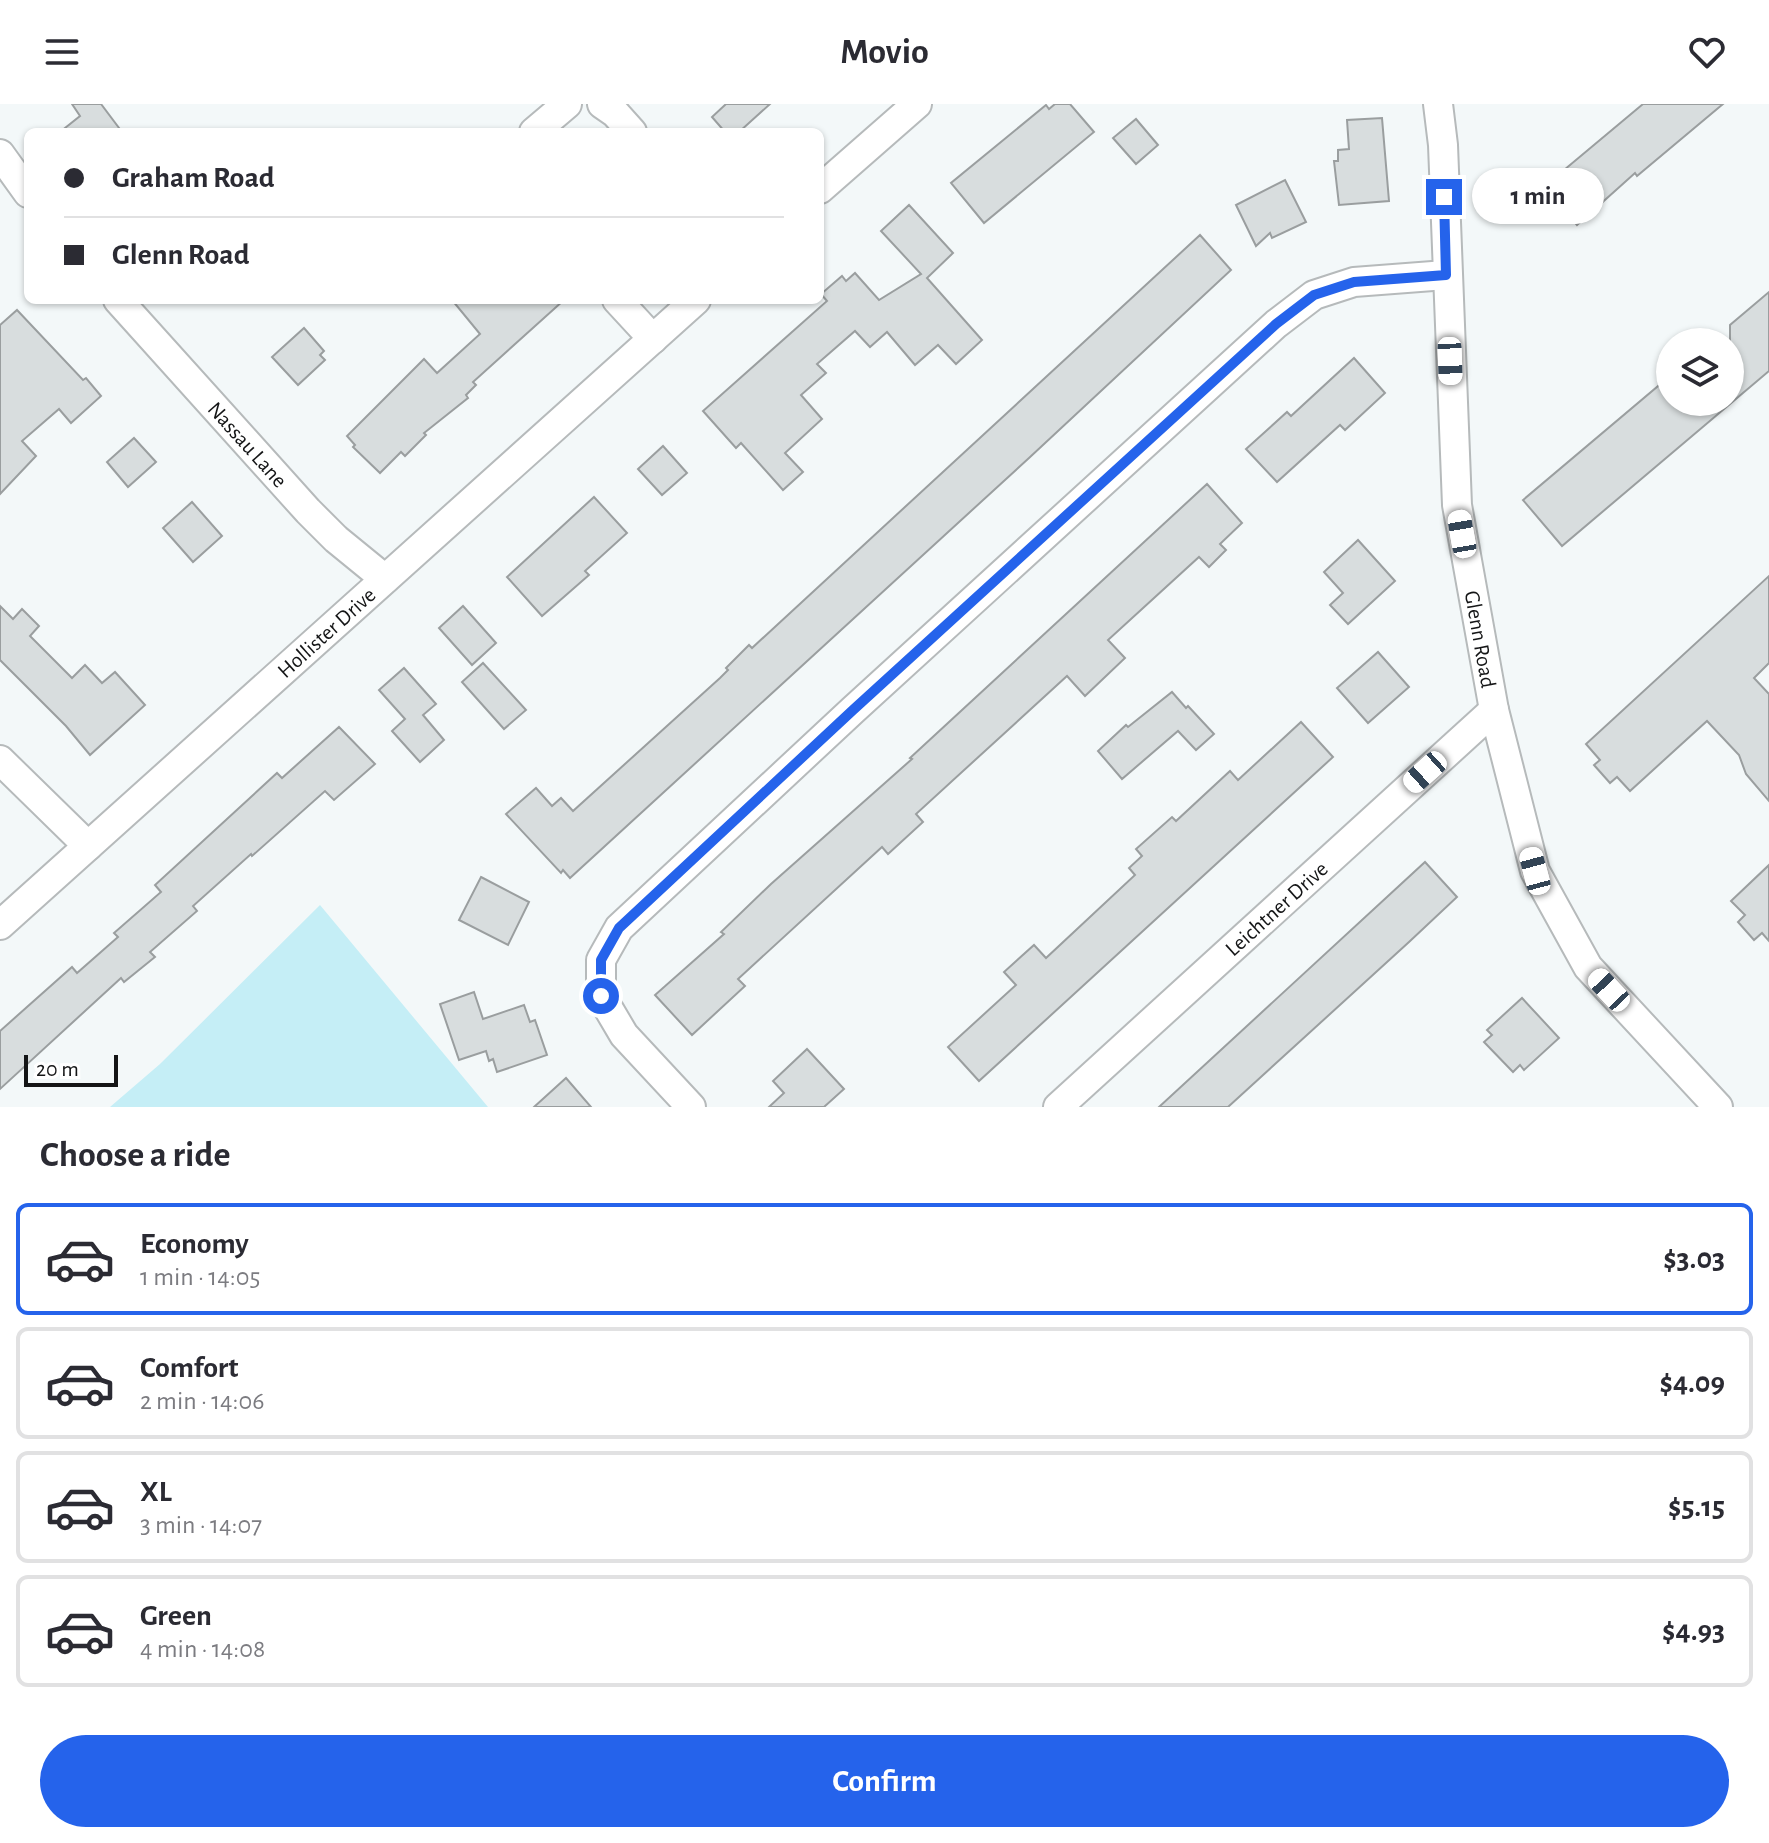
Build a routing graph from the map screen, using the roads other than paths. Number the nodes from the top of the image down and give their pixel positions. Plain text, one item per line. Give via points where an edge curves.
1 (567, 104) edge
2 (602, 104) edge
3 (917, 104) edge
4 (1438, 104) edge
5 (539, 128) edge
6 (628, 128) edge
7 (0, 154) edge
8 (824, 185) edge
9 (24, 187) edge
10 (1446, 275) junction
11 (122, 304) edge
12 (621, 304) edge
13 (692, 304) edge
14 (653, 339) junction
15 (385, 579) junction
16 (1494, 710) junction
17 (0, 760) edge
18 (88, 846) junction
19 (0, 925) edge
20 (691, 1107) edge
21 (1058, 1107) edge
22 (1718, 1107) edge

1 - 5 street
2 - 6 street
3 - 8 street
4 - 10 street, Glenn Road
7 - 9 street
10 - 16 street, Glenn Road via 1457,505
10 - 20 street via 1354,282 1314,295 1276,324 619,928 601,960 601,996 624,1035
11 - 15 street, Nassau Lane via 308,511
12 - 14 street
13 - 14 street, Hollister Drive
14 - 15 street, Hollister Drive
15 - 18 street, Hollister Drive
16 - 21 street, Leichtner Drive
16 - 22 street, Glenn Road via 1535,871 1588,967
17 - 18 street
18 - 19 street, Hollister Drive

